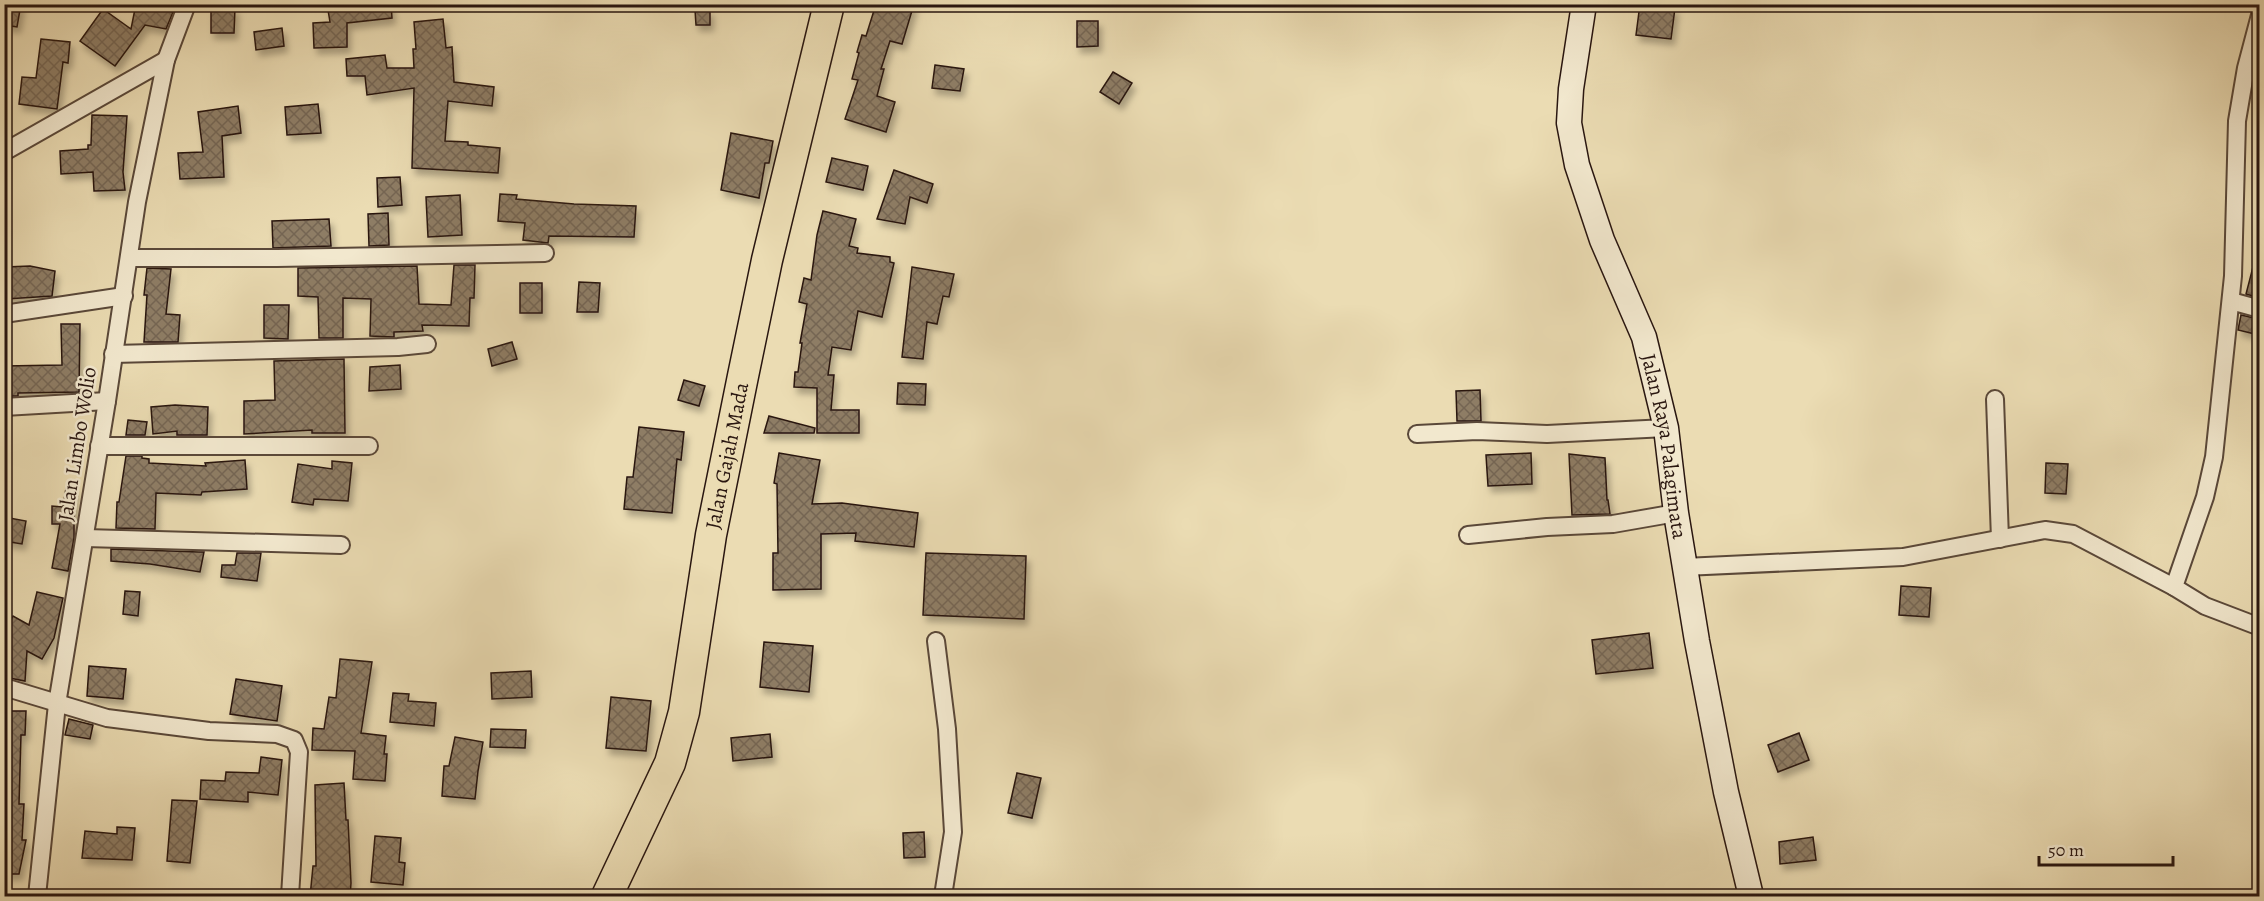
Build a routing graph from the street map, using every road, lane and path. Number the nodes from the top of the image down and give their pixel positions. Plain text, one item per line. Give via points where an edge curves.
1 (187, 4) edge
2 (829, 4) edge
3 (1584, 4) edge
4 (2259, 15) edge
5 (166, 60) junction
6 (4, 152) edge
7 (545, 253) dead end
8 (129, 258) junction
9 (124, 296) junction
10 (2231, 301) junction
11 (2259, 309) edge
12 (4, 314) edge
13 (427, 344) dead end
14 (113, 354) junction
15 (1995, 399) dead end
16 (108, 401) junction
17 (4, 407) edge
18 (1666, 428) junction
19 (1417, 434) dead end
20 (99, 446) junction
21 (369, 446) dead end
22 (1676, 513) junction
23 (1468, 536) dead end
24 (85, 538) junction
25 (2000, 539) junction
26 (341, 545) dead end
27 (1684, 567) junction
28 (2174, 587) junction
29 (2259, 627) edge
30 (936, 641) dead end
31 (4, 687) edge
32 (57, 704) junction
33 (36, 897) edge
34 (290, 897) edge
35 (607, 897) edge
36 (943, 897) edge
37 (1751, 897) edge

1 - 5 street, Jalan Limbo Wolio
2 - 35 highway, Jalan Gajah Mada via 745,364 711,535 684,712 670,763
3 - 18 street, Jalan Raya Palagimata via 1569,123 1577,165 1602,240 1644,337
4 - 10 street via 2237,121
5 - 6 street
5 - 8 street, Jalan Limbo Wolio
7 - 8 street
8 - 9 street, Jalan Limbo Wolio
9 - 12 street
9 - 14 street, Jalan Limbo Wolio
10 - 11 street
10 - 28 street via 2214,457 2205,497
13 - 14 street
14 - 16 street, Jalan Limbo Wolio
15 - 25 street
16 - 17 street
16 - 20 street, Jalan Limbo Wolio
18 - 19 street via 1547,434
18 - 22 street, Jalan Raya Palagimata
20 - 21 street
20 - 24 street, Jalan Limbo Wolio
22 - 23 street via 1613,524
22 - 27 street, Jalan Raya Palagimata
24 - 26 street
24 - 32 street, Jalan Limbo Wolio
25 - 27 street via 1903,557
25 - 28 street via 2045,530 2073,534
27 - 37 street, Jalan Raya Palagimata via 1726,792
28 - 29 street via 2205,606
30 - 36 street via 947,729 953,832
31 - 32 street
32 - 33 street, Jalan Limbo Wolio
32 - 34 street via 138,723 278,734 294,740 299,752

